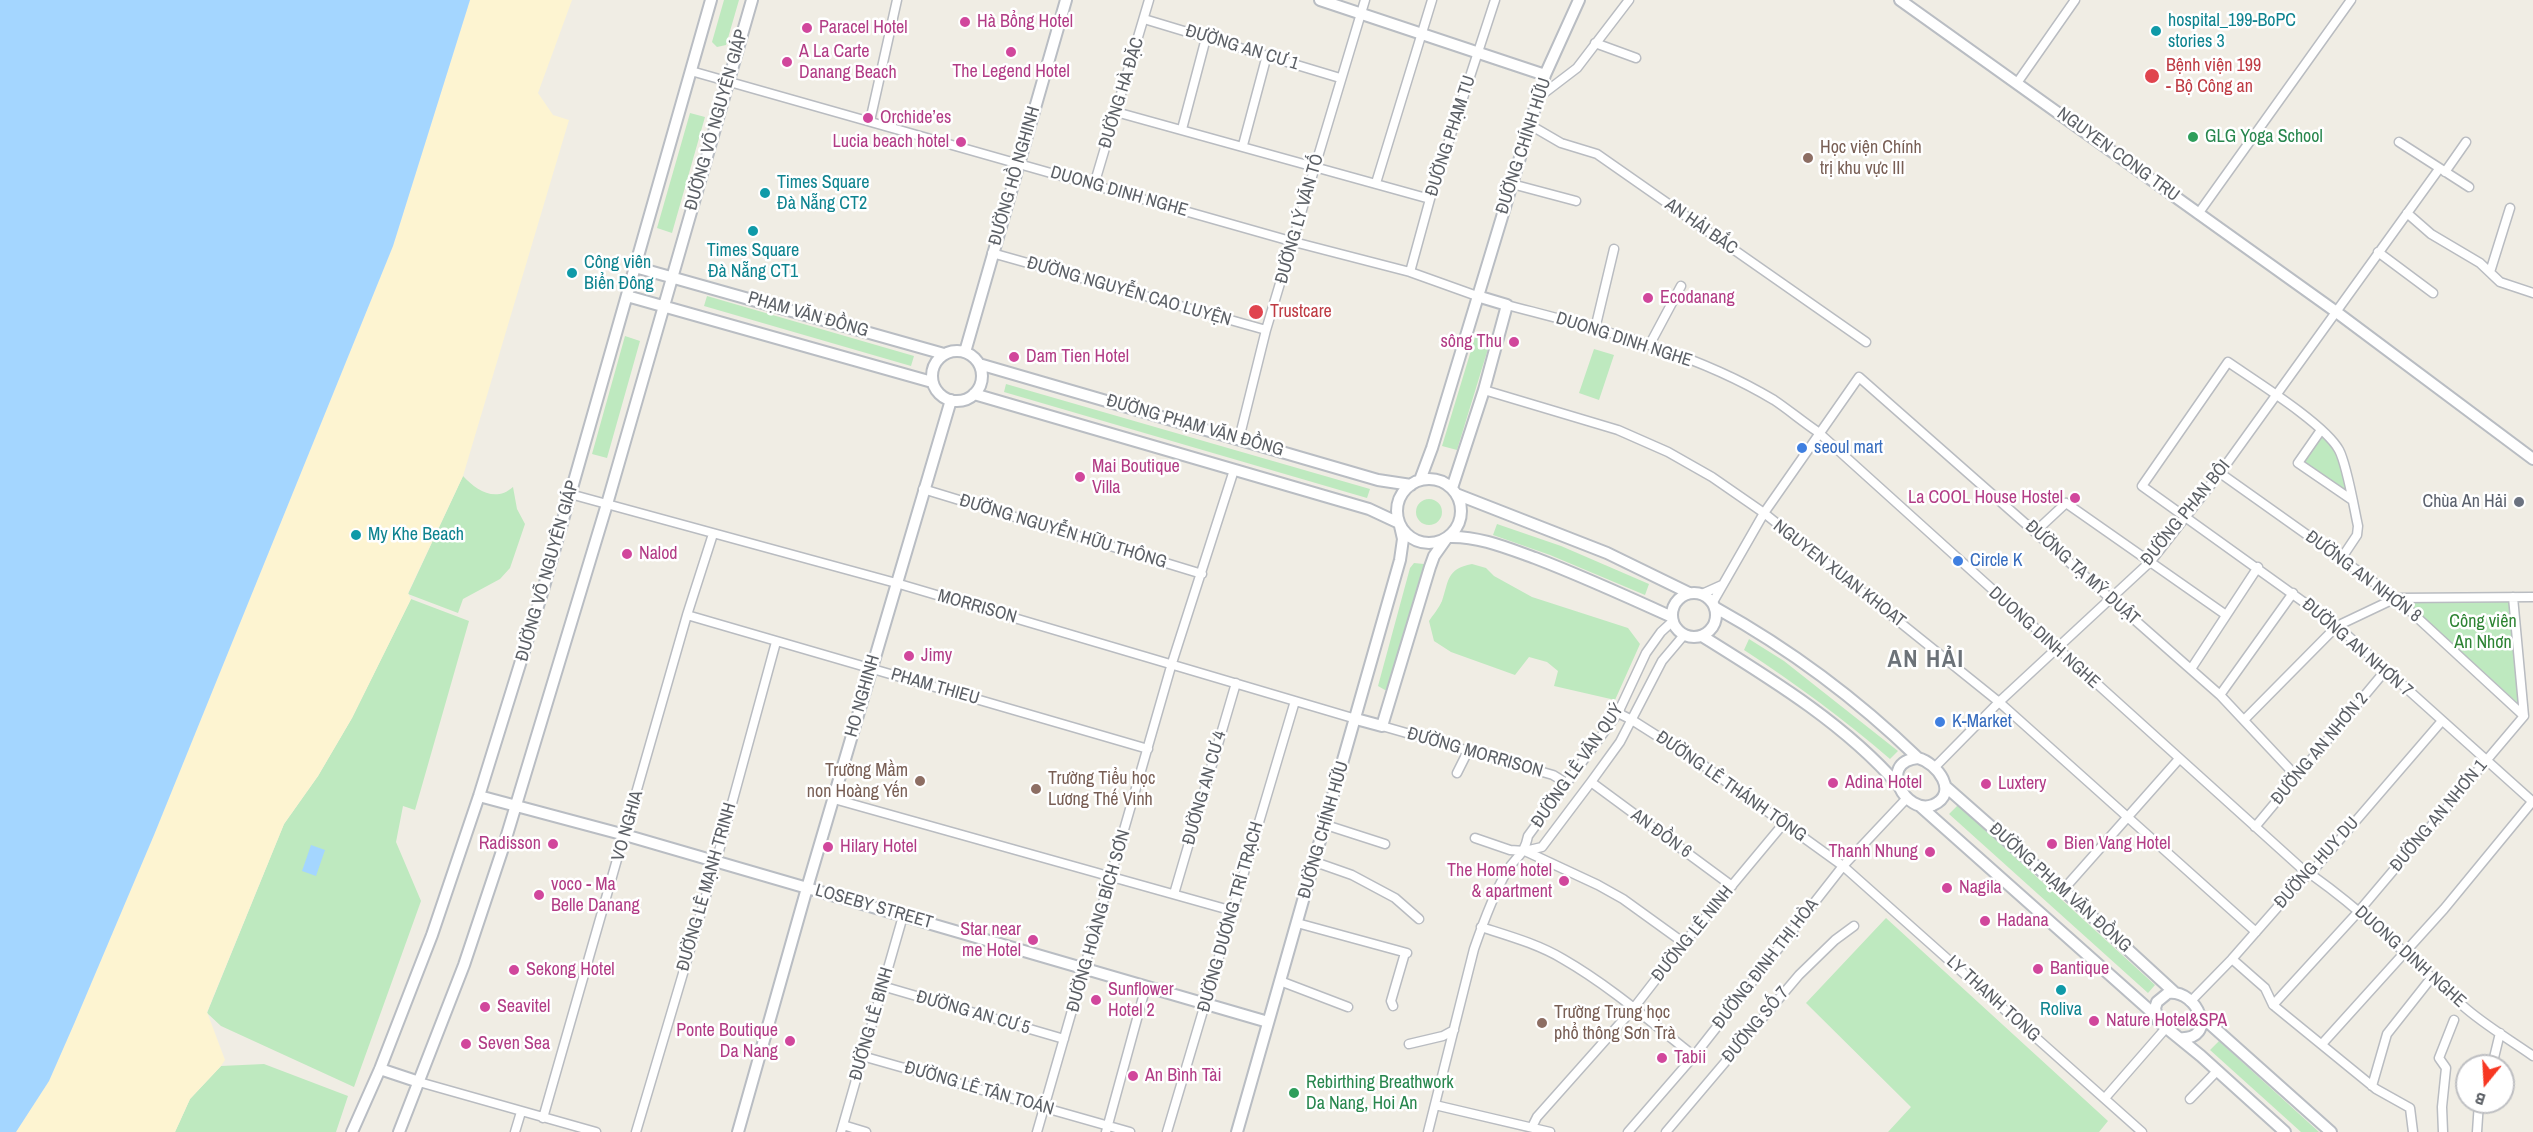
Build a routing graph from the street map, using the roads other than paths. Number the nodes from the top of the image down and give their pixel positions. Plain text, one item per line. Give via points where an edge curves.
1 (711, 0) edge
2 (752, 0) edge
3 (897, 0) edge
4 (1066, 0) edge
5 (1149, 0) edge
6 (1320, 0) edge
7 (1365, 0) edge
8 (1432, 0) edge
9 (1495, 0) edge
10 (1578, 0) edge
11 (1629, 0) edge
12 (1900, 0) edge
13 (2075, 0) edge
14 (2351, 0) edge
15 (1361, 13) junction
16 (1144, 19) junction
17 (1421, 34) junction
18 (1206, 38) junction
19 (1595, 44) junction
20 (1478, 52) junction
21 (1267, 55) junction
22 (1636, 58) dead end
23 (691, 71) junction
24 (1545, 75) junction
25 (1340, 78) junction
26 (728, 82) junction
27 (2017, 83) junction
28 (1539, 97) junction
29 (1116, 112) junction
30 (870, 121) junction
31 (1530, 125) junction
32 (1182, 129) junction
33 (2399, 142) dead end
34 (2466, 142) dead end
35 (1243, 145) junction
36 (1018, 164) junction
37 (1316, 166) junction
38 (2442, 170) junction
39 (1376, 183) junction
40 (1512, 184) junction
41 (1094, 185) junction
42 (2469, 187) dead end
43 (1430, 199) junction
44 (1576, 201) dead end
45 (2510, 208) dead end
46 (2407, 213) junction
47 (2199, 214) junction
48 (1294, 242) junction
49 (1614, 249) dead end
50 (2378, 252) junction
51 (992, 253) junction
52 (635, 267) junction
53 (1410, 272) junction
54 (2490, 272) junction
55 (672, 277) junction
56 (1681, 286) dead end
57 (2433, 293) dead end
58 (2533, 293) edge
59 (627, 296) junction
60 (1477, 296) junction
61 (1507, 305) junction
62 (663, 306) junction
63 (2335, 311) junction
64 (1594, 328) junction
65 (1266, 330) junction
66 (1866, 342) dead end
67 (1650, 344) junction
68 (965, 352) junction
69 (944, 354) junction
70 (979, 364) junction
71 (932, 382) junction
72 (1484, 390) junction
73 (974, 394) junction
74 (2276, 394) junction
75 (951, 400) junction
76 (2321, 430) junction
77 (1818, 432) junction
78 (1239, 439) junction
79 (2533, 459) edge
80 (1234, 470) junction
81 (2220, 473) junction
82 (1415, 483) junction
83 (923, 489) junction
84 (1454, 491) junction
85 (570, 494) junction
86 (2352, 500) junction
87 (607, 504) junction
88 (1764, 513) junction
89 (2187, 516) junction
90 (1400, 525) junction
91 (2036, 531) junction
92 (713, 534) junction
93 (1448, 538) junction
94 (2342, 559) junction
95 (2151, 561) junction
96 (2258, 567) junction
97 (1202, 574) junction
98 (896, 583) junction
99 (1723, 585) junction
100 (1689, 593) junction
101 (2294, 593) junction
102 (1702, 594) junction
103 (2513, 597) junction
104 (2533, 597) edge
105 (2109, 598) junction
106 (2396, 598) junction
107 (1714, 605) junction
108 (687, 615) junction
109 (2226, 615) junction
110 (1672, 619) junction
111 (2337, 626) junction
112 (1684, 635) junction
113 (1702, 636) junction
114 (776, 642) junction
115 (2056, 649) junction
116 (1172, 663) junction
117 (871, 669) junction
118 (2191, 669) junction
119 (2385, 671) junction
120 (1236, 683) junction
121 (2220, 695) junction
122 (1295, 701) junction
123 (1999, 702) junction
124 (1618, 713) junction
125 (2524, 716) junction
126 (1356, 719) junction
127 (1632, 720) junction
128 (2244, 720) junction
129 (2441, 722) junction
130 (1382, 726) junction
131 (1148, 749) junction
132 (1468, 751) junction
133 (1918, 758) junction
134 (2179, 759) junction
135 (2486, 760) junction
136 (1934, 768) junction
137 (1457, 773) dead end
138 (2297, 777) junction
139 (1591, 782) junction
140 (1566, 783) junction
141 (1898, 786) junction
142 (1946, 786) junction
143 (479, 796) junction
144 (1907, 798) junction
145 (834, 799) junction
146 (2533, 802) edge
147 (516, 806) junction
148 (1920, 806) junction
149 (2127, 816) junction
150 (1784, 823) junction
151 (1326, 825) junction
152 (2255, 827) junction
153 (625, 835) junction
154 (1474, 838) dead end
155 (1385, 844) dead end
156 (1525, 851) junction
157 (716, 862) junction
158 (1315, 862) junction
159 (1843, 866) junction
160 (2310, 874) junction
161 (1113, 876) junction
162 (1732, 886) junction
163 (807, 888) junction
164 (2063, 890) junction
165 (1174, 894) junction
166 (1233, 911) junction
167 (2359, 911) junction
168 (903, 916) junction
169 (1419, 919) dead end
170 (1297, 923) junction
171 (1854, 926) dead end
172 (1481, 927) junction
173 (2256, 932) junction
174 (1684, 943) junction
175 (2404, 952) junction
176 (2232, 959) junction
177 (1084, 968) junction
178 (2432, 977) junction
179 (1280, 981) junction
180 (882, 986) junction
181 (1146, 986) junction
182 (2174, 992) junction
183 (2190, 1002) junction
184 (1206, 1004) junction
185 (2273, 1005) junction
186 (1393, 1006) dead end
187 (1348, 1007) dead end
188 (1634, 1009) junction
189 (2155, 1015) junction
190 (2201, 1016) junction
191 (2454, 1020) dead end
192 (1268, 1022) junction
193 (2166, 1028) junction
194 (1454, 1030) junction
195 (2500, 1033) junction
196 (2179, 1038) junction
197 (1064, 1039) junction
198 (1410, 1044) dead end
199 (2322, 1044) junction
200 (2495, 1054) edge
201 (862, 1056) junction
202 (1694, 1056) junction
203 (2533, 1056) edge
204 (380, 1070) junction
205 (2217, 1071) junction
206 (419, 1082) junction
207 (2372, 1086) junction
208 (2105, 1098) junction
209 (2190, 1098) dead end
210 (1435, 1105) junction
211 (1045, 1107) junction
212 (521, 1112) junction
213 (2478, 1114) edge
214 (543, 1118) junction
215 (1532, 1127) junction
216 (842, 1128) edge
217 (1107, 1129) edge
218 (352, 1132) edge
219 (399, 1132) edge
220 (516, 1132) edge
221 (596, 1132) edge
222 (636, 1132) edge
223 (738, 1132) edge
224 (866, 1132) edge
225 (1037, 1132) edge
226 (1130, 1132) edge
227 (1167, 1132) edge
228 (1237, 1132) edge
229 (1428, 1132) edge
230 (1550, 1132) edge
231 (1628, 1132) edge
232 (1666, 1132) edge
233 (2142, 1132) edge
234 (2285, 1132) edge
235 (2331, 1132) edge
236 (2413, 1132) edge
237 (2444, 1132) edge
238 (2477, 1132) edge

1 - 23 main road, ĐƯỜNG VÕ NGUYÊN GIÁP
2 - 26 main road, ĐƯỜNG VÕ NGUYÊN GIÁP
3 - 30 street
4 - 36 main road, ĐƯỜNG HỒ NGHINH
5 - 16 street, ĐƯỜNG HÀ ĐẶC
6 - 15 main road
7 - 15 street, ĐƯỜNG LÝ VĂN TỐ
8 - 17 street
9 - 20 street, ĐƯỜNG PHẠM TU
10 - 24 main road, ĐƯỜNG CHÍNH HỮU
11 - 19 street
12 - 27 main road, NGUYEN CONG TRU
13 - 27 street
14 - 47 street
15 - 17 main road
15 - 25 street, ĐƯỜNG LÝ VĂN TỐ
16 - 18 street, ĐƯỜNG AN CƯ 1
16 - 29 street, ĐƯỜNG HÀ ĐẶC
17 - 20 main road
17 - 39 street
18 - 21 street, ĐƯỜNG AN CƯ 1
18 - 32 street
19 - 22 street
19 - 28 street via 1577,68
20 - 24 main road
20 - 43 street, ĐƯỜNG PHẠM TU
21 - 25 street, ĐƯỜNG AN CƯ 1
21 - 35 street
23 - 26 street, DUONG DINH NGHE
23 - 52 main road, ĐƯỜNG VÕ NGUYÊN GIÁP
24 - 28 main road, ĐƯỜNG CHÍNH HỮU
25 - 37 street, ĐƯỜNG LÝ VĂN TỐ
26 - 30 street, DUONG DINH NGHE
26 - 55 main road, ĐƯỜNG VÕ NGUYÊN GIÁP
27 - 47 main road, NGUYEN CONG TRU
28 - 31 main road, ĐƯỜNG CHÍNH HỮU
29 - 32 street
29 - 41 street, ĐƯỜNG HÀ ĐẶC
30 - 36 street, DUONG DINH NGHE
31 - 40 main road, ĐƯỜNG CHÍNH HỮU
31 - 66 street, AN HẢI BẮC via 1561,143 1597,154
32 - 35 street
33 - 38 street
34 - 38 street, ĐƯỜNG PHAN BÔI
35 - 37 street
36 - 41 street, DUONG DINH NGHE
36 - 51 main road, ĐƯỜNG HỒ NGHINH
37 - 39 street
37 - 48 street, ĐƯỜNG LÝ VĂN TỐ
38 - 42 street
38 - 46 street, ĐƯỜNG PHAN BÔI
39 - 43 street
40 - 44 street
40 - 60 main road, ĐƯỜNG CHÍNH HỮU
41 - 48 street, DUONG DINH NGHE
43 - 53 street, ĐƯỜNG PHẠM TU
45 - 54 street
46 - 50 street, ĐƯỜNG PHAN BÔI
46 - 54 street via 2431,234
47 - 63 main road, NGUYEN CONG TRU
48 - 53 street, DUONG DINH NGHE
48 - 65 street, ĐƯỜNG LÝ VĂN TỐ
49 - 64 street
50 - 57 street
50 - 63 street, ĐƯỜNG PHAN BÔI
51 - 65 street, ĐƯỜNG NGUYỄN CAO LUYỆN
51 - 68 main road, ĐƯỜNG HỒ NGHINH
52 - 55 main road
52 - 59 main road, ĐƯỜNG VÕ NGUYÊN GIÁP
53 - 60 street, DUONG DINH NGHE
54 - 58 street via 2500,282
55 - 62 main road, ĐƯỜNG VÕ NGUYÊN GIÁP
55 - 69 main road, PHẠM VĂN ĐỒNG
56 - 67 street
59 - 62 main road
59 - 85 main road, ĐƯỜNG VÕ NGUYÊN GIÁP
60 - 61 main road
60 - 82 main road, ĐƯỜNG CHÍNH HỮU via 1432,448
61 - 64 street, DUONG DINH NGHE
61 - 72 main road
62 - 71 main road, PHẠM VĂN ĐỒNG
62 - 87 main road, ĐƯỜNG VÕ NGUYÊN GIÁP
63 - 74 street, ĐƯỜNG PHAN BÔI
63 - 79 main road, NGUYEN CONG TRU
64 - 67 street, DUONG DINH NGHE
65 - 78 street, ĐƯỜNG LÝ VĂN TỐ
67 - 77 street, DUONG DINH NGHE via 1774,400
68 - 69 main road
68 - 70 main road
69 - 71 main road via 935,363
70 - 73 main road via 982,377
70 - 78 main road, ĐƯỜNG PHẠM VĂN ĐỒNG
71 - 75 main road via 936,390
72 - 84 main road
72 - 88 street, NGUYEN XUAN KHOAT via 1618,430 1712,477
73 - 75 main road via 967,399
73 - 80 main road, ĐƯỜNG PHẠM VĂN ĐỒNG
74 - 76 street
74 - 81 street, ĐƯỜNG PHAN BÔI
74 - 89 street, ĐƯỜNG AN NHƠN 7 via 2228,362 2142,486
75 - 83 main road, HO NGHINH
76 - 86 street via 2339,450
76 - 86 street via 2298,463
77 - 88 street
77 - 91 street, ĐƯỜNG TẠ MỸ DUẬT via 1859,377
77 - 115 street, DUONG DINH NGHE
78 - 82 main road, ĐƯỜNG PHẠM VĂN ĐỒNG via 1386,482
80 - 90 main road, ĐƯỜNG PHẠM VĂN ĐỒNG via 1370,509
80 - 97 street, ĐƯỜNG HOÀNG BÍCH SƠN
81 - 89 street, ĐƯỜNG PHAN BÔI
81 - 94 street, ĐƯỜNG AN NHƠN 8
82 - 84 main road via 1437,480
82 - 90 main road via 1397,506
83 - 97 street, ĐƯỜNG NGUYỄN HỮU THÔNG
83 - 98 main road, HO NGHINH
84 - 93 main road via 1460,501 1461,517
84 - 100 main road via 1607,553
85 - 87 street, MORRISON
85 - 143 main road, ĐƯỜNG VÕ NGUYÊN GIÁP
86 - 94 street via 2357,535
87 - 92 street, MORRISON
87 - 147 main road, ĐƯỜNG VÕ NGUYÊN GIÁP
88 - 99 street
88 - 123 street, NGUYEN XUAN KHOAT
89 - 95 street, ĐƯỜNG PHAN BÔI
89 - 96 street, ĐƯỜNG AN NHƠN 7
90 - 93 main road via 1421,543 1438,543
90 - 126 main road, ĐƯỜNG CHÍNH HỮU via 1400,560
91 - 95 street via 2066,503
91 - 105 street, ĐƯỜNG TẠ MỸ DUẬT
92 - 98 street, MORRISON
92 - 108 street, VO NGHIA
93 - 110 main road via 1474,538 1520,553 1612,589
93 - 130 main road via 1430,567
94 - 106 street, ĐƯỜNG AN NHƠN 8
95 - 105 street, ĐƯỜNG PHAN BÔI
95 - 109 street
96 - 101 street, ĐƯỜNG AN NHƠN 7
96 - 109 street
97 - 116 street, ĐƯỜNG HOÀNG BÍCH SƠN
98 - 116 street, MORRISON
98 - 117 main road, HO NGHINH
99 - 102 street
99 - 107 street
100 - 102 main road
100 - 110 main road via 1676,602
101 - 111 street, ĐƯỜNG AN NHƠN 7
101 - 121 street
102 - 107 main road
103 - 104 street
103 - 106 street
103 - 125 street
105 - 115 street, ĐƯỜNG PHAN BÔI
105 - 118 street, ĐƯỜNG TẠ MỸ DUẬT
106 - 111 street
106 - 125 street, ĐƯỜNG AN NHƠN 8
107 - 113 main road via 1715,625
107 - 133 main road via 1796,658
108 - 114 street, PHAM THIEU
108 - 153 street, VO NGHIA
109 - 118 street
110 - 112 main road
110 - 124 street, ĐƯỜNG LÊ VĂN QUÝ via 1646,653
111 - 119 street, ĐƯỜNG AN NHƠN 7
111 - 128 street
112 - 113 main road
112 - 127 street, ĐƯỜNG LÊ VĂN QUÝ via 1662,661
113 - 141 main road via 1820,716 1881,766
114 - 117 street, PHAM THIEU
114 - 157 street, ĐƯỜNG LÊ MẠNH TRINH
115 - 123 street, ĐƯỜNG PHAN BÔI
115 - 134 street, DUONG DINH NGHE
116 - 120 street, MORRISON
116 - 131 street, ĐƯỜNG HOÀNG BÍCH SƠN
117 - 131 street, PHAM THIEU
117 - 145 main road, HO NGHINH
118 - 121 street, ĐƯỜNG TẠ MỸ DUẬT
119 - 129 street, ĐƯỜNG AN NHƠN 7
119 - 138 street, ĐƯỜNG AN NHƠN 2
120 - 122 street, MORRISON
120 - 165 street, ĐƯỜNG AN CƯ 4
121 - 128 street, ĐƯỜNG TẠ MỸ DUẬT
122 - 126 street, MORRISON
122 - 166 street, ĐƯỜNG DƯƠNG TRÍ TRẠCH
123 - 136 street, ĐƯỜNG PHAN BÔI
123 - 149 street, NGUYEN XUAN KHOAT
124 - 127 street, ĐƯỜNG LÊ THÁNH TÔNG
124 - 140 street, ĐƯỜNG LÊ VĂN QUÝ
125 - 135 street, ĐƯỜNG AN NHƠN 1
126 - 130 main road, MORRISON
126 - 151 main road, ĐƯỜNG CHÍNH HỮU
127 - 139 street, ĐƯỜNG LÊ VĂN QUÝ
127 - 150 street, ĐƯỜNG LÊ THÁNH TÔNG
128 - 138 street, ĐƯỜNG TẠ MỸ DUẬT
129 - 135 street, ĐƯỜNG AN NHƠN 7
129 - 160 street, ĐƯỜNG HUY DU
130 - 132 street, ĐƯỜNG MORRISON
131 - 161 street, ĐƯỜNG HOÀNG BÍCH SƠN
132 - 137 street
132 - 140 street, ĐƯỜNG MORRISON via 1553,775
133 - 136 main road
133 - 141 main road via 1900,766
134 - 149 street
134 - 152 street, DUONG DINH NGHE
135 - 146 street, ĐƯỜNG AN NHƠN 7
135 - 167 street, ĐƯỜNG AN NHƠN 1
136 - 142 main road via 1943,776
138 - 152 street, ĐƯỜNG AN NHƠN 2
139 - 156 street, ĐƯỜNG LÊ VĂN QUÝ via 1542,847
139 - 162 street, AN ĐỒN 6
140 - 156 street, ĐƯỜNG LÊ VĂN QUÝ via 1528,836
141 - 144 main road
142 - 148 main road via 1934,805
142 - 164 main road, ĐƯỜNG PHẠM VĂN ĐỒNG
143 - 147 main road, LOSEBY STREET
143 - 204 main road, ĐƯỜNG VÕ NGUYÊN GIÁP
144 - 148 main road
144 - 159 street, ĐƯỜNG ĐINH THỊ HÒA
145 - 161 street
145 - 163 main road, HO NGHINH
146 - 175 street
147 - 153 main road, LOSEBY STREET
147 - 206 main road, ĐƯỜNG VÕ NGUYÊN GIÁP via 464,965
148 - 189 main road, ĐƯỜNG PHẠM VĂN ĐỒNG
149 - 164 street
149 - 173 street, NGUYEN XUAN KHOAT
150 - 159 street, ĐƯỜNG LÊ THÁNH TÔNG
150 - 162 street, ĐƯỜNG LÊ NINH
151 - 155 street
151 - 158 main road, ĐƯỜNG CHÍNH HỮU
152 - 160 street, DUONG DINH NGHE
153 - 157 main road, LOSEBY STREET
153 - 214 street, VO NGHIA
154 - 156 street
156 - 172 street, ĐƯỜNG LÊ VĂN QUÝ via 1508,870
156 - 174 street via 1623,899
157 - 163 main road, LOSEBY STREET
157 - 222 street, ĐƯỜNG LÊ MẠNH TRINH
158 - 169 street via 1352,875 1395,898
158 - 170 main road, ĐƯỜNG CHÍNH HỮU
159 - 202 street, ĐƯỜNG ĐINH THỊ HÒA
159 - 208 street, LY THANH TONG
160 - 167 street, DUONG DINH NGHE
160 - 173 street, ĐƯỜNG HUY DU
161 - 165 street
161 - 177 street, ĐƯỜNG HOÀNG BÍCH SƠN
162 - 174 street, ĐƯỜNG LÊ NINH
163 - 168 main road, LOSEBY STREET
163 - 223 main road, HO NGHINH
164 - 182 main road, ĐƯỜNG PHẠM VĂN ĐỒNG
165 - 166 street
166 - 184 street, ĐƯỜNG DƯƠNG TRÍ TRẠCH
167 - 175 street, DUONG DINH NGHE
167 - 185 street, ĐƯỜNG AN NHƠN 1
168 - 177 main road, LOSEBY STREET
168 - 180 street, ĐƯỜNG LÊ BINH
170 - 179 main road, ĐƯỜNG CHÍNH HỮU
170 - 186 street via 1406,953 1391,1001
171 - 232 street, ĐƯỜNG SỐ 7 via 1799,975
172 - 188 street via 1520,939 1562,959
172 - 194 street, ĐƯỜNG LÊ VĂN QUÝ
173 - 176 street, ĐƯỜNG HUY DU
174 - 188 street, ĐƯỜNG LÊ NINH
175 - 178 street, DUONG DINH NGHE
175 - 199 street
176 - 183 street, ĐƯỜNG HUY DU
176 - 185 street via 2265,988
177 - 181 main road, LOSEBY STREET
177 - 197 street, ĐƯỜNG HOÀNG BÍCH SƠN
178 - 195 street, DUONG DINH NGHE
178 - 207 street via 2387,1034
179 - 187 street
179 - 192 main road, ĐƯỜNG CHÍNH HỮU
180 - 197 street, ĐƯỜNG AN CƯ 5
180 - 201 street, ĐƯỜNG LÊ BINH
181 - 184 main road, LOSEBY STREET
181 - 217 street
182 - 183 main road
182 - 189 main road via 2157,1002
183 - 190 main road
184 - 192 main road, LOSEBY STREET
184 - 227 street, ĐƯỜNG DƯƠNG TRÍ TRẠCH
185 - 199 street
188 - 202 street
188 - 215 street, ĐƯỜNG LÊ NINH
189 - 193 main road
190 - 196 main road via 2197,1032
190 - 235 main road
191 - 237 street via 2439,1058 2446,1068
192 - 228 main road, ĐƯỜNG CHÍNH HỮU
193 - 196 main road
193 - 208 street
194 - 198 street
194 - 210 street, ĐƯỜNG LÊ VĂN QUÝ
195 - 200 street
195 - 203 street, DUONG DINH NGHE
196 - 205 main road
197 - 211 street, ĐƯỜNG HOÀNG BÍCH SƠN
199 - 207 street
201 - 211 street, ĐƯỜNG LÊ TÂN TOÁN
201 - 216 street, ĐƯỜNG LÊ BINH
202 - 231 street, ĐƯỜNG ĐINH THỊ HÒA
204 - 206 main road
204 - 218 main road, ĐƯỜNG VÕ NGUYÊN GIÁP
205 - 209 street
205 - 234 main road
206 - 212 street
206 - 219 main road, ĐƯỜNG VÕ NGUYÊN GIÁP
207 - 236 street via 2410,1108
208 - 233 street, LY THANH TONG
210 - 215 street
210 - 229 street, ĐƯỜNG LÊ VĂN QUÝ
211 - 217 street, ĐƯỜNG LÊ TÂN TOÁN
211 - 225 street, ĐƯỜNG HOÀNG BÍCH SƠN
212 - 214 street
212 - 220 street
213 - 238 street
214 - 221 street
215 - 230 street
216 - 224 street
217 - 226 street, ĐƯỜNG LÊ TÂN TOÁN

